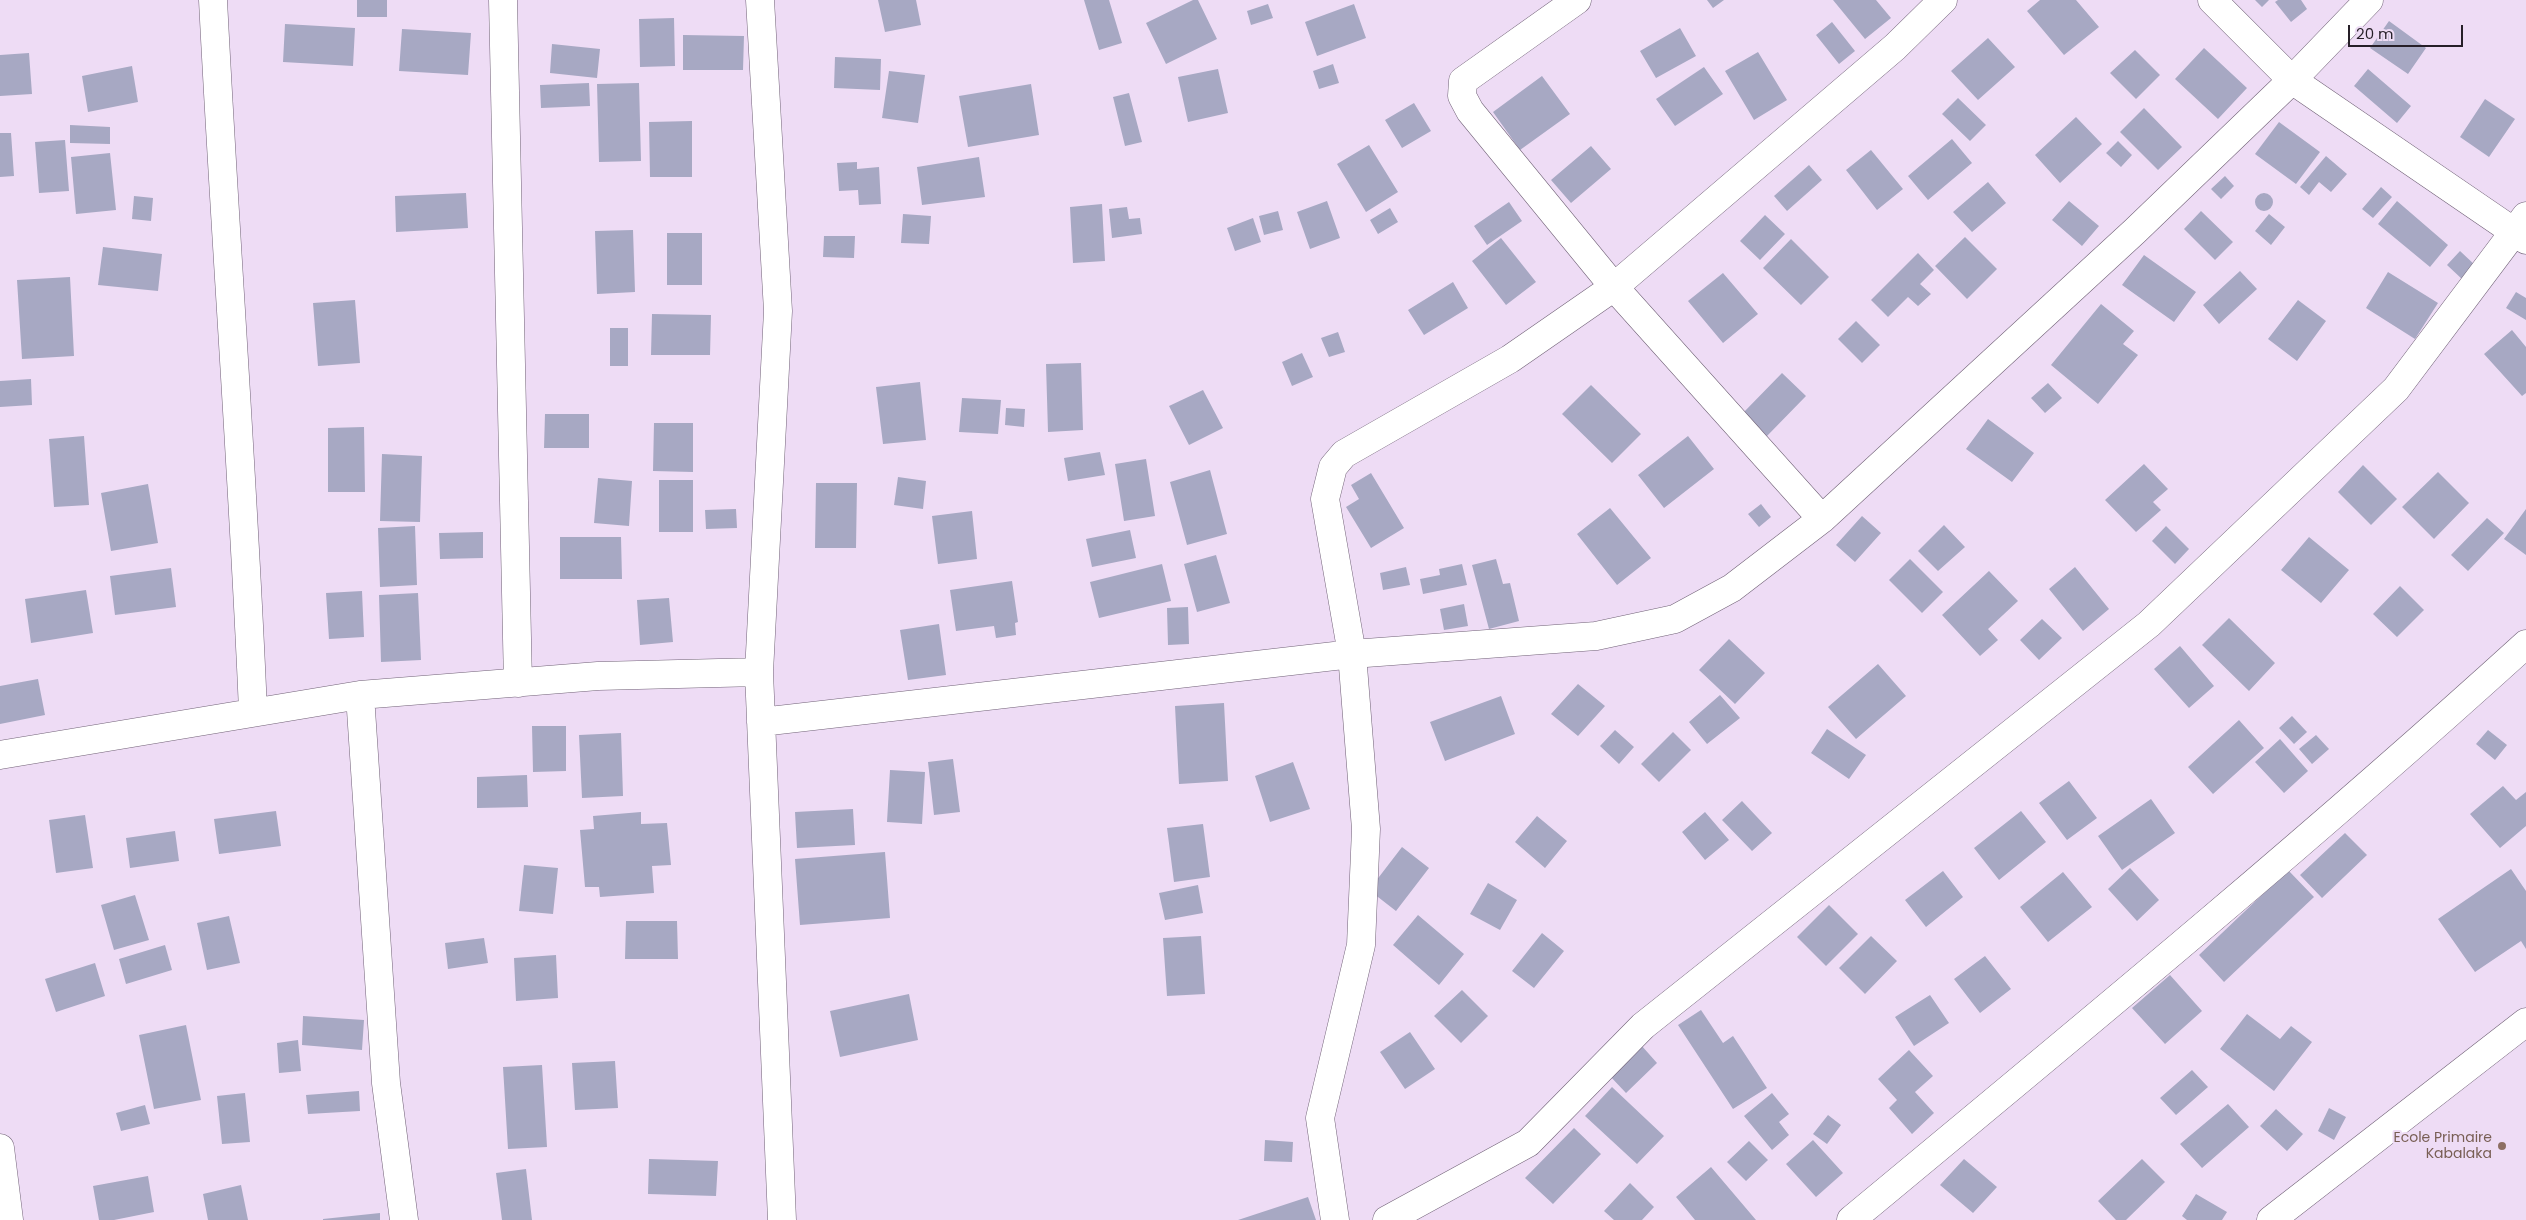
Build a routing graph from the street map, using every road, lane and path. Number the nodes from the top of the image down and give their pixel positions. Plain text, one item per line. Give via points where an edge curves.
1 (212, 0) edge
2 (503, 0) edge
3 (760, 0) edge
4 (1577, 0) edge
5 (1943, 0) edge
6 (2212, 0) edge
7 (2369, 0) edge
8 (2292, 80) junction
9 (2521, 229) edge
10 (1614, 287) junction
11 (1822, 519) junction
12 (2526, 644) edge
13 (1352, 654) junction
14 (759, 672) junction
15 (518, 683) junction
16 (360, 695) junction
17 (253, 712) junction
18 (761, 722) junction
19 (0, 755) edge
20 (2526, 1022) edge
21 (0, 1148) edge
22 (9, 1220) edge
23 (404, 1220) edge
24 (782, 1220) edge
25 (1335, 1220) edge
26 (1387, 1220) edge
27 (1850, 1220) edge
28 (2271, 1220) edge

1 - 17 street via 246,541
2 - 15 street
3 - 14 street via 778,311
4 - 10 street via 1463,81 1462,96 1470,111
5 - 10 street via 1895,47
6 - 8 street
7 - 8 street
8 - 9 street
8 - 11 street via 2135,231
9 - 26 street via 2396,389 2149,624 1644,1026 1528,1144
10 - 11 street
10 - 13 street via 1510,359 1344,454 1333,467 1325,498
11 - 13 street via 1732,588 1675,619 1596,636
12 - 27 street via 2387,770
13 - 18 street
13 - 25 street via 1366,829 1361,945 1320,1118
14 - 15 street via 598,676
14 - 18 street
15 - 16 street
16 - 17 street
16 - 23 street via 386,1083
17 - 19 street
18 - 24 street
20 - 28 street
21 - 22 street

